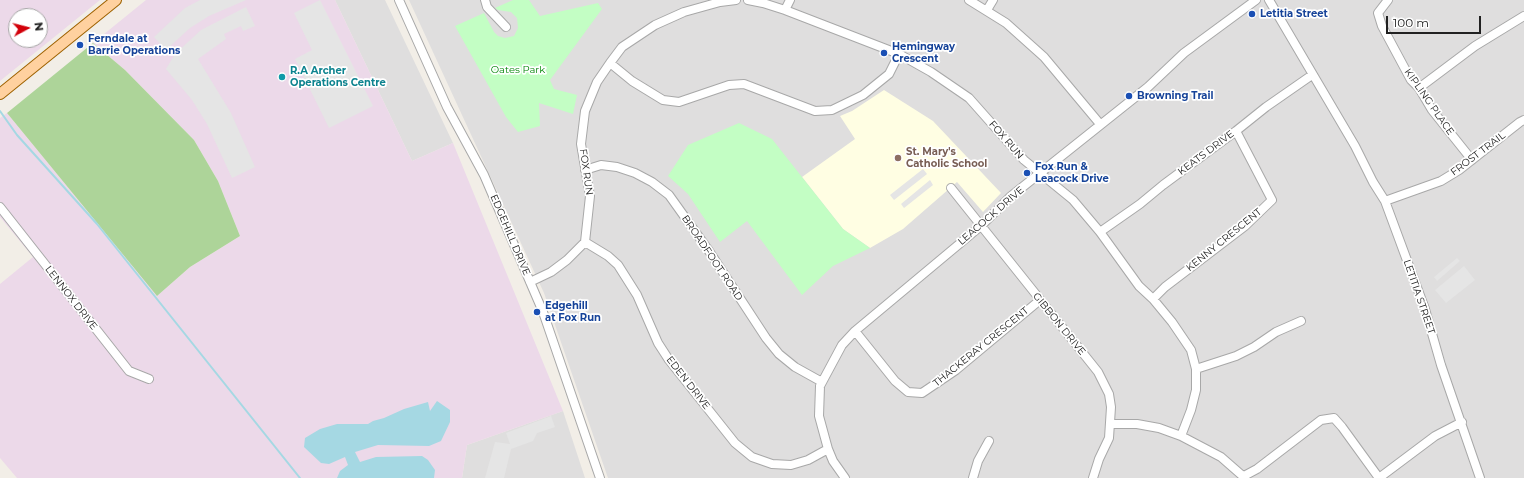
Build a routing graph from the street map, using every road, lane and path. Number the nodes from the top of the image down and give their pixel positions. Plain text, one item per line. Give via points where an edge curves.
1 (116, 0) edge
2 (399, 0) edge
3 (485, 0) edge
4 (736, 0) edge
5 (748, 0) edge
6 (790, 0) edge
7 (969, 0) edge
8 (993, 0) edge
9 (1256, 0) edge
10 (1269, 0) edge
11 (1388, 0) edge
12 (720, 1) edge
13 (785, 10) junction
14 (987, 10) junction
15 (1524, 16) edge
16 (506, 26) dead end
17 (899, 54) junction
18 (610, 63) junction
19 (1312, 75) junction
20 (1419, 88) junction
21 (0, 94) edge
22 (1524, 120) edge
23 (1100, 124) junction
24 (1236, 131) junction
25 (1472, 160) junction
26 (585, 170) junction
27 (1040, 174) junction
28 (951, 188) dead end
29 (1385, 201) junction
30 (0, 207) edge
31 (982, 225) junction
32 (1100, 232) junction
33 (585, 242) junction
34 (530, 282) junction
35 (1153, 299) junction
36 (1040, 300) junction
37 (1302, 321) dead end
38 (855, 331) junction
39 (1196, 369) junction
40 (149, 378) dead end
41 (822, 382) junction
42 (1462, 422) junction
43 (1110, 424) junction
44 (1181, 436) junction
45 (989, 441) dead end
46 (828, 448) junction
47 (1245, 477) edge
48 (600, 478) edge
49 (845, 478) edge
50 (974, 478) edge
51 (1093, 478) edge
52 (1379, 478) edge
53 (1480, 478) edge

1 - 21 main road
2 - 34 street, EDGEHILL DRIVE via 447,107 484,175
3 - 16 street via 487,7
4 - 12 street, FOX RUN
5 - 13 street, FOX RUN
6 - 13 street
7 - 14 street
8 - 14 street
9 - 23 street, LEACOCK DRIVE via 1184,53 1148,87
10 - 19 street, LETITIA STREET
11 - 20 street, KIPLING PLACE via 1378,13 1382,26
12 - 18 street, FOX RUN via 684,12 655,25 622,47
13 - 17 street, FOX RUN
14 - 23 street via 1006,23 1044,57
15 - 20 street via 1475,46
17 - 18 street via 889,74 862,95 832,110 815,111 744,84 729,85 679,102 663,100 632,81
17 - 27 street, FOX RUN via 969,98 1024,160
18 - 26 street, FOX RUN via 597,82 586,111 581,144
19 - 24 street, KEATS DRIVE
19 - 29 street, LETITIA STREET
20 - 25 street, KIPLING PLACE via 1432,110
22 - 25 street, FROST TRAIL
23 - 27 street, LEACOCK DRIVE
24 - 32 street, KEATS DRIVE
24 - 35 street, KENNY CRESCENT via 1272,200 1245,226
25 - 29 street, FROST TRAIL via 1441,181
26 - 33 street, FOX RUN via 590,196
26 - 41 street, BROADFOOT ROAD via 601,165 635,173 669,195 770,344 795,367
27 - 31 street, LEACOCK DRIVE via 1010,197
27 - 32 street, FOX RUN via 1073,200
28 - 31 street, GIBBON DRIVE
29 - 42 street, LETITIA STREET
30 - 40 street, LENNOX DRIVE via 129,371
31 - 36 street, GIBBON DRIVE
31 - 38 street, LEACOCK DRIVE
32 - 35 street, FOX RUN via 1139,286
33 - 34 street via 551,272
33 - 46 street, EDEN DRIVE via 618,265 637,295 658,343 669,360 735,443 752,457 772,464 791,465 808,460
34 - 48 street, EDGEHILL DRIVE via 543,312
35 - 39 street, FOX RUN via 1192,350
36 - 38 street, THACKERAY CRESCENT via 956,370 922,393 908,392 895,381
36 - 43 street, GIBBON DRIVE via 1098,372 1109,394
37 - 39 street via 1276,332 1236,356
38 - 41 street, LEACOCK DRIVE via 842,344
39 - 44 street, FOX RUN via 1196,390
41 - 46 street, LEACOCK DRIVE via 819,416
42 - 52 street via 1435,436
42 - 53 street, LETITIA STREET
43 - 44 street via 1137,424
43 - 51 street, GIBBON DRIVE via 1109,438
44 - 47 street via 1221,457
45 - 50 street via 978,461
46 - 49 street, LEACOCK DRIVE via 833,461
47 - 52 street via 1321,420 1334,418

